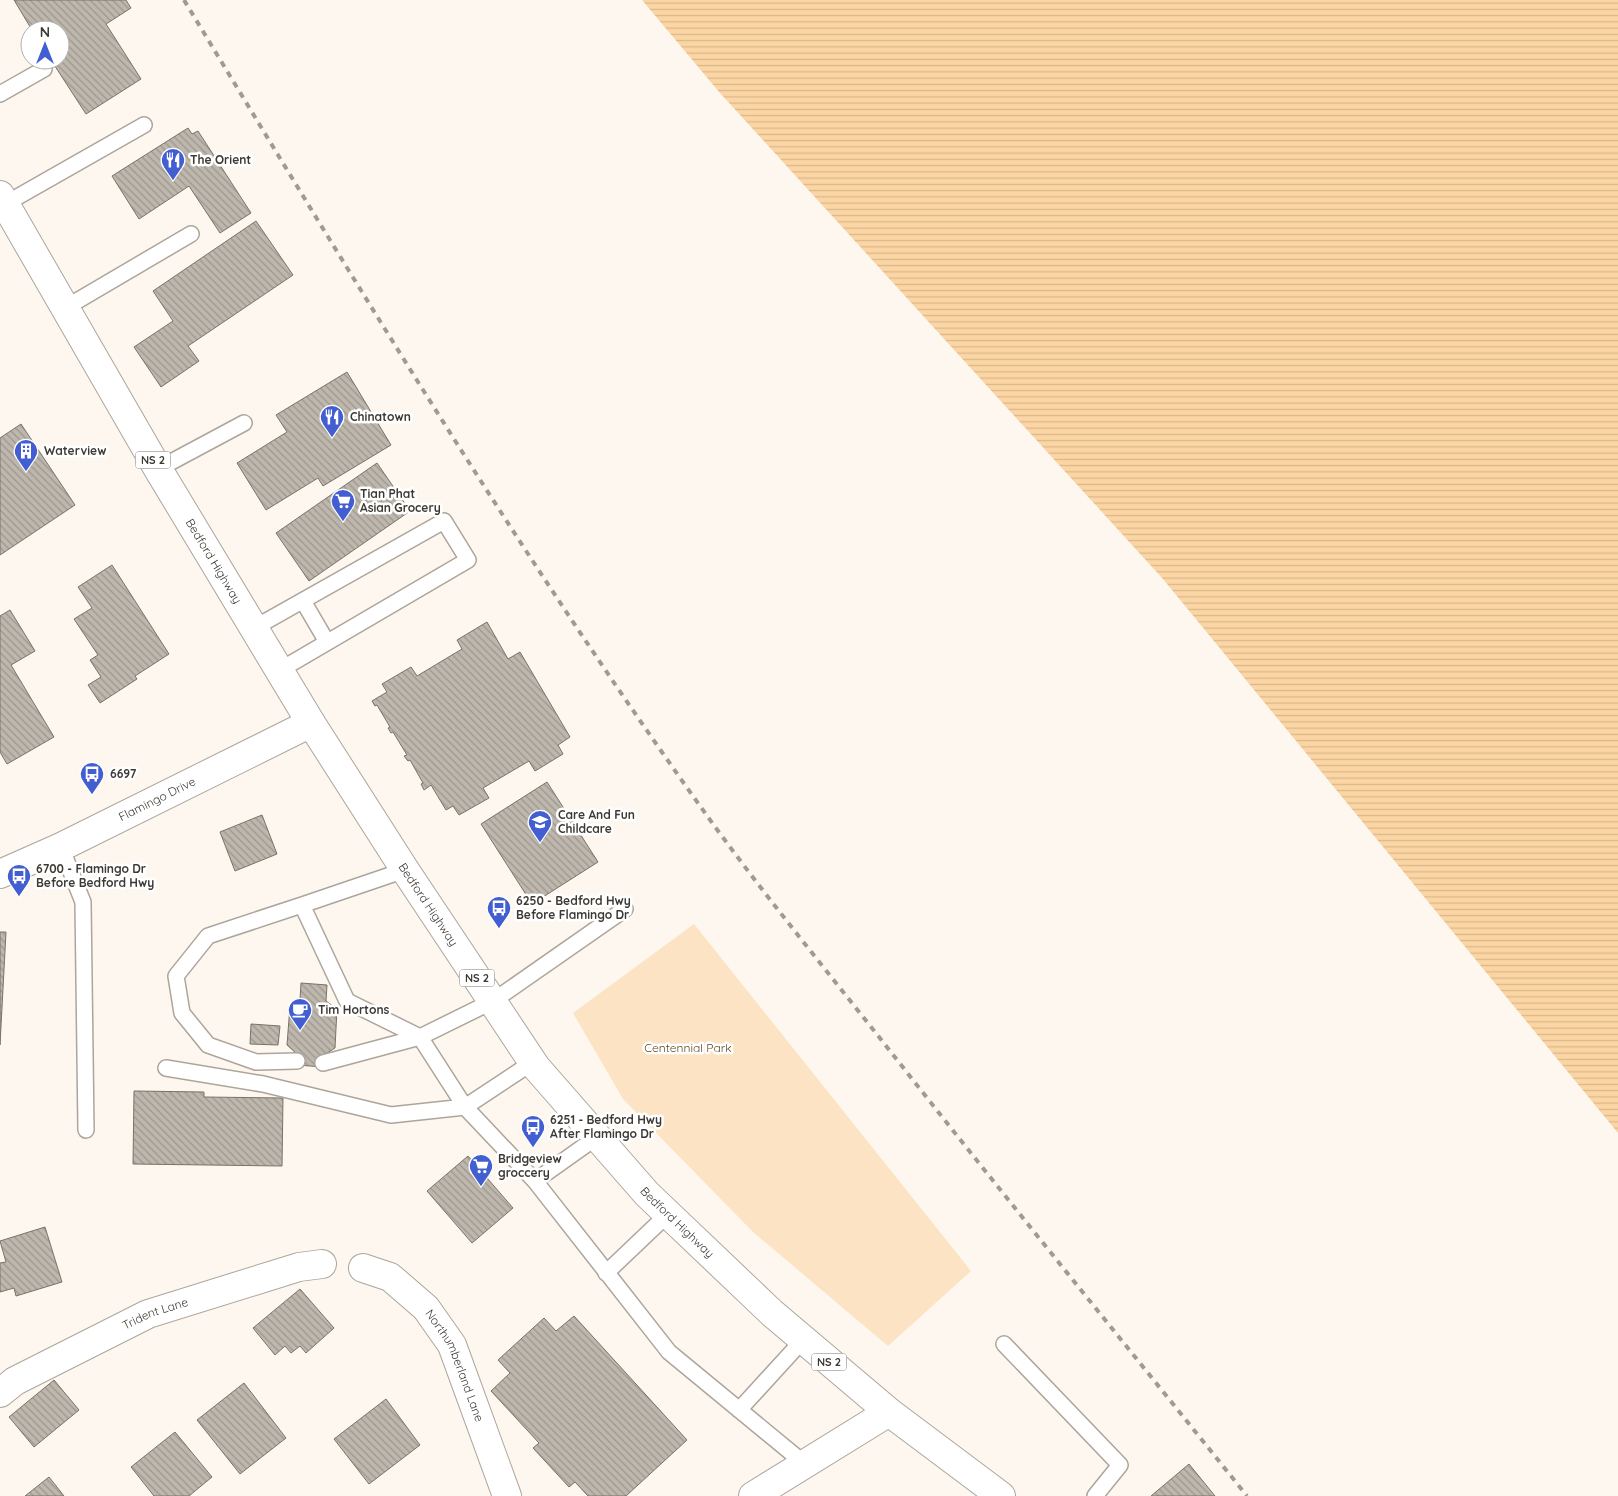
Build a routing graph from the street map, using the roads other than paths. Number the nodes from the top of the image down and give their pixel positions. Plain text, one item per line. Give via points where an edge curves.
1 (42, 70) edge
2 (0, 94) edge
3 (144, 125) dead end
4 (3, 199) edge
5 (191, 234) dead end
6 (65, 308) junction
7 (244, 423) dead end
8 (158, 469) junction
9 (303, 601) junction
10 (254, 628) junction
11 (327, 642) junction
12 (280, 670) junction
13 (311, 723) junction
14 (61, 848) junction
15 (405, 870) junction
16 (0, 874) edge
17 (302, 905) junction
18 (625, 909) dead end
19 (493, 1001) junction
20 (420, 1037) junction
21 (297, 1061) dead end
22 (533, 1062) junction
23 (323, 1063) dead end
24 (166, 1068) dead end
25 (465, 1106) junction
26 (86, 1130) dead end
27 (597, 1137) junction
28 (535, 1181) junction
29 (668, 1214) junction
30 (322, 1264) dead end
31 (363, 1268) dead end
32 (606, 1273) junction
33 (803, 1340) junction
34 (1004, 1344) dead end
35 (0, 1393) edge
36 (739, 1410) junction
37 (889, 1412) junction
38 (804, 1464) junction
39 (507, 1496) edge
40 (753, 1496) edge
41 (1001, 1496) edge
42 (1095, 1496) edge

1 - 2 lane
3 - 4 lane
4 - 6 main road, Bedford Highway / NS 2
5 - 6 lane
6 - 8 main road, Bedford Highway / NS 2
7 - 8 lane
8 - 10 main road, Bedford Highway / NS 2
9 - 10 lane
9 - 11 lane
9 - 11 lane via 444,521 468,560
10 - 12 main road, Bedford Highway / NS 2
11 - 12 lane
12 - 13 main road, Bedford Highway / NS 2
13 - 14 main road, Flamingo Drive
13 - 15 main road, Bedford Highway / NS 2
14 - 16 main road, Flamingo Drive
14 - 26 lane via 83,902
15 - 17 lane
15 - 19 main road, Bedford Highway / NS 2
17 - 20 lane via 348,1001
17 - 21 lane via 208,936 176,976 182,1013 208,1045 256,1062
18 - 19 lane
19 - 20 lane
19 - 22 main road, Bedford Highway / NS 2
20 - 23 lane
20 - 25 lane
22 - 25 lane
22 - 27 main road, Bedford Highway / NS 2
24 - 25 lane via 263,1084 391,1115
25 - 28 lane
27 - 28 lane
27 - 29 main road, Bedford Highway / NS 2
28 - 32 lane
29 - 32 lane
29 - 33 main road, Bedford Highway / NS 2
30 - 35 main road, Trident Lane via 299,1267 148,1314 15,1381
31 - 39 main road, Northumberland Lane via 390,1277 426,1308 452,1345
32 - 36 lane via 669,1352
33 - 36 lane
33 - 37 main road, Bedford Highway / NS 2
34 - 42 lane via 1120,1465
36 - 38 lane
37 - 38 main road
37 - 41 main road, Bedford Highway / NS 2
38 - 40 main road

